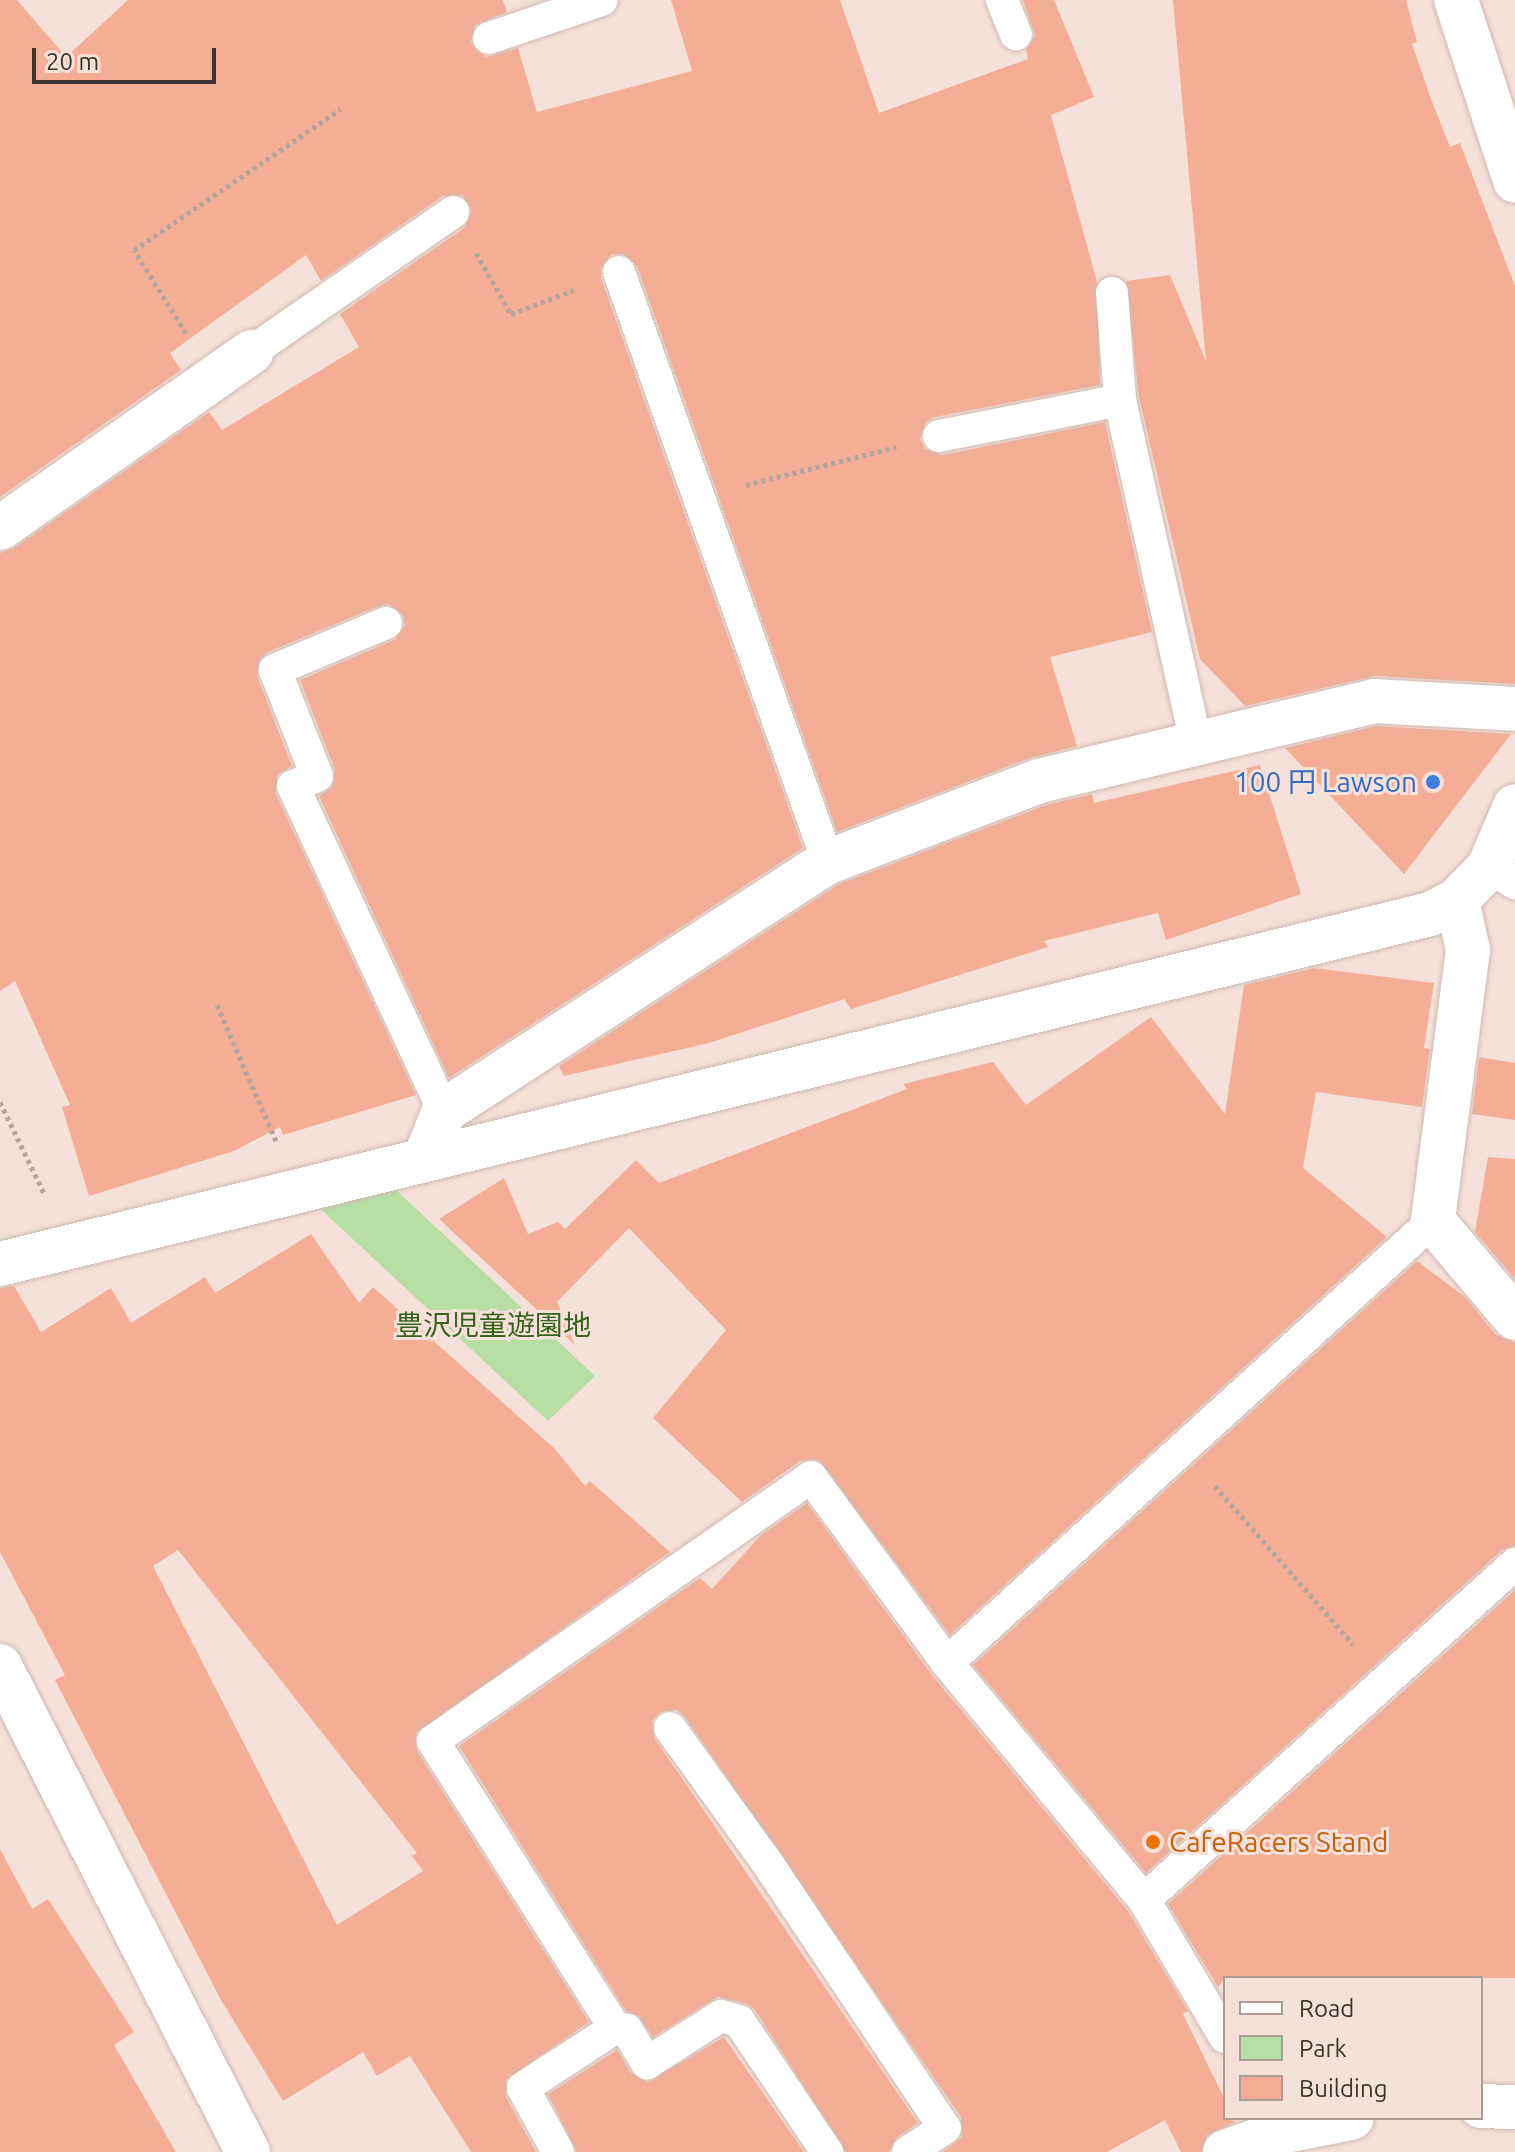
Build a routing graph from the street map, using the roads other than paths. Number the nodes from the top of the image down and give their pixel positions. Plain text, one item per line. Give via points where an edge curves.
1 (602, 0) edge
2 (1002, 0) edge
3 (1456, 0) edge
4 (1016, 34) dead end
5 (489, 38) dead end
6 (1515, 181) edge
7 (453, 212) road end
8 (619, 272) road end
9 (1112, 293) dead end
10 (251, 352) joint
11 (1120, 400) junction
12 (939, 436) road end
13 (0, 528) edge
14 (386, 623) dead end
15 (1515, 709) edge
16 (1196, 744) junction
17 (1515, 806) edge
18 (828, 862) junction
19 (1502, 875) edge
20 (1457, 900) junction
21 (444, 1111) junction
22 (425, 1158) junction
23 (1433, 1221) junction
24 (0, 1264) edge
25 (1515, 1318) edge
26 (1515, 1564) edge
27 (947, 1663) junction
28 (0, 1666) edge
29 (670, 1728) dead end
30 (1144, 1900) junction
31 (615, 2028) junction
32 (1223, 2034) edge
33 (1483, 2106) edge
34 (1515, 2107) edge
35 (1331, 2120) edge
36 (1277, 2125) edge
37 (248, 2152) edge
38 (558, 2152) edge
39 (827, 2152) edge
40 (908, 2152) edge
41 (1225, 2152) edge

1 - 5 lane
2 - 4 lane
3 - 6 street
7 - 10 lane
8 - 18 lane
9 - 11 lane
10 - 13 street
11 - 12 lane
11 - 16 lane
14 - 21 lane via 275,670 317,776 293,786
15 - 16 street via 1374,701
16 - 18 street via 1039,781
17 - 19 street
18 - 21 street
19 - 20 street
20 - 22 street via 1430,914 1279,952
20 - 23 street via 1468,950
21 - 22 street
22 - 24 street
23 - 25 street
23 - 27 lane
26 - 30 lane
27 - 30 lane
27 - 31 lane via 811,1477 433,1741
28 - 37 street
29 - 40 lane via 945,2128
30 - 32 lane
31 - 38 lane via 523,2088
31 - 39 lane via 627,2030 647,2063 721,2016 739,2021
33 - 34 street
35 - 36 street
36 - 41 street

